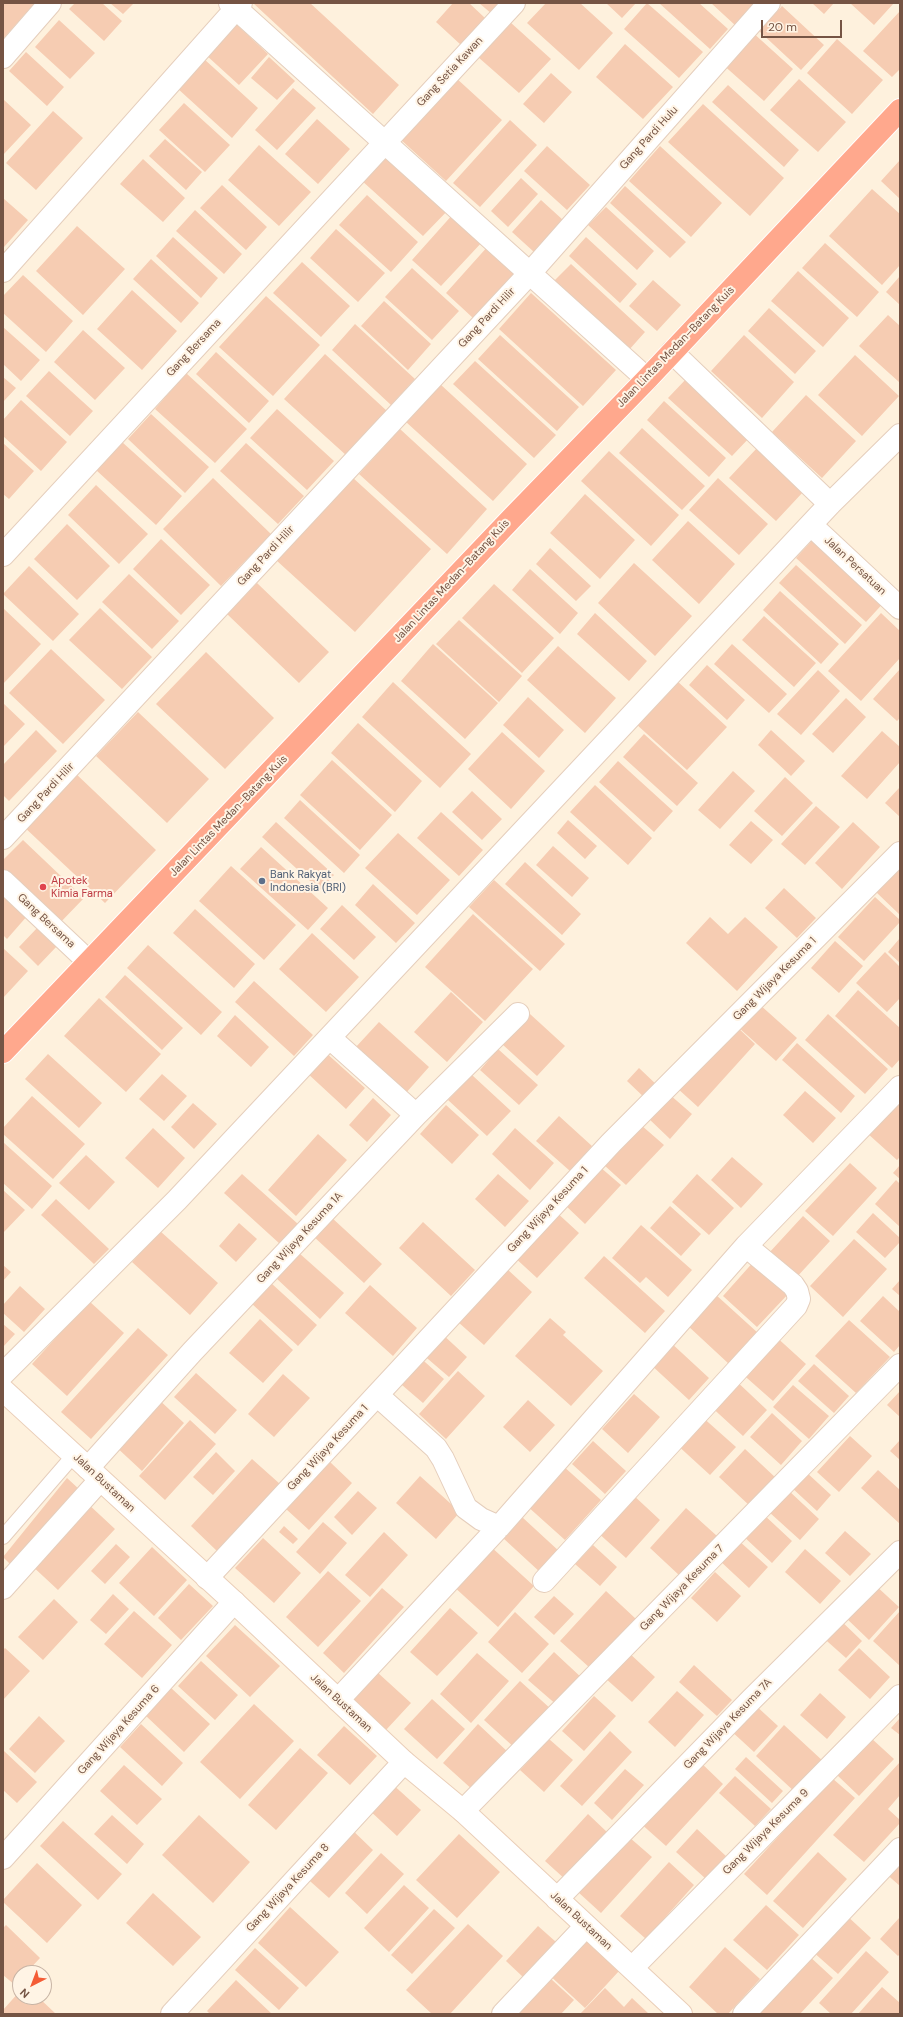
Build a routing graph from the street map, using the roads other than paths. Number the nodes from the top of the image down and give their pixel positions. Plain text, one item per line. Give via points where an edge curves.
1 (50, 3) edge
2 (514, 3) edge
3 (769, 3) edge
4 (236, 5) edge
5 (3, 57) edge
6 (900, 110) edge
7 (386, 142) junction
8 (3, 271) edge
9 (530, 273) junction
10 (672, 352) junction
11 (647, 379) junction
12 (900, 435) edge
13 (830, 504) junction
14 (811, 525) junction
15 (3, 555) edge
16 (900, 608) edge
17 (3, 838) edge
18 (900, 853) edge
19 (3, 881) edge
20 (88, 962) junction
21 (518, 1014) dead end
22 (330, 1038) junction
23 (6, 1043) edge
24 (900, 1087) edge
25 (416, 1114) junction
26 (746, 1246) junction
27 (900, 1365) edge
28 (3, 1374) edge
29 (3, 1390) edge
30 (377, 1395) junction
31 (87, 1468) junction
32 (498, 1527) junction
33 (3, 1537) edge
34 (900, 1552) edge
35 (207, 1578) junction
36 (544, 1581) dead end
37 (3, 1588) edge
38 (234, 1602) junction
39 (900, 1696) edge
40 (338, 1700) junction
41 (404, 1762) junction
42 (463, 1811) junction
43 (900, 1849) edge
44 (3, 1858) edge
45 (558, 1899) junction
46 (586, 1926) junction
47 (632, 1968) junction
48 (172, 2014) edge
49 (503, 2014) edge
50 (681, 2014) edge
51 (744, 2014) edge

1 - 5 street
2 - 7 street, Gang Setia Kawan
3 - 9 street, Gang Pardi Hulu
4 - 7 street
4 - 8 street
6 - 10 highway, Jalan Lintas Medan–Batang Kuis
7 - 9 street
7 - 15 street, Gang Bersama
9 - 11 street
9 - 17 street, Gang Pardi Hilir
10 - 11 highway, Jalan Lintas Medan–Batang Kuis
10 - 13 street
11 - 20 highway, Jalan Lintas Medan–Batang Kuis
12 - 13 street
13 - 14 street
14 - 16 street, Jalan Persatuan
14 - 22 street
18 - 30 street, Gang Wijaya Kesuma 1 via 611,1143
19 - 20 street, Gang Bersama
20 - 23 highway, Jalan Lintas Medan–Batang Kuis
21 - 25 street, Gang Wijaya Kesuma 1A
22 - 25 street
22 - 28 street via 177,1200
24 - 26 street
25 - 31 street, Gang Wijaya Kesuma 1A via 192,1352
26 - 32 street
26 - 36 street via 792,1285 799,1299 796,1306
27 - 42 street, Gang Wijaya Kesuma 7
29 - 31 street, Jalan Bustaman
30 - 32 street via 436,1448 466,1508
30 - 35 street, Gang Wijaya Kesuma 1
31 - 33 lane
31 - 35 street, Jalan Bustaman
31 - 37 street, Gang Wijaya Kesuma 1A
32 - 40 street
34 - 45 street, Gang Wijaya Kesuma 7A via 752,1699
35 - 38 street, Jalan Bustaman
38 - 40 street, Jalan Bustaman
38 - 44 street, Gang Wijaya Kesuma 6
39 - 47 street, Gang Wijaya Kesuma 9
40 - 41 street, Jalan Bustaman
41 - 42 street, Jalan Bustaman
41 - 48 street, Gang Wijaya Kesuma 8
42 - 45 street, Jalan Bustaman
43 - 51 street
45 - 46 street, Jalan Bustaman
46 - 47 street, Jalan Bustaman
46 - 49 street
47 - 50 street, Jalan Bustaman

